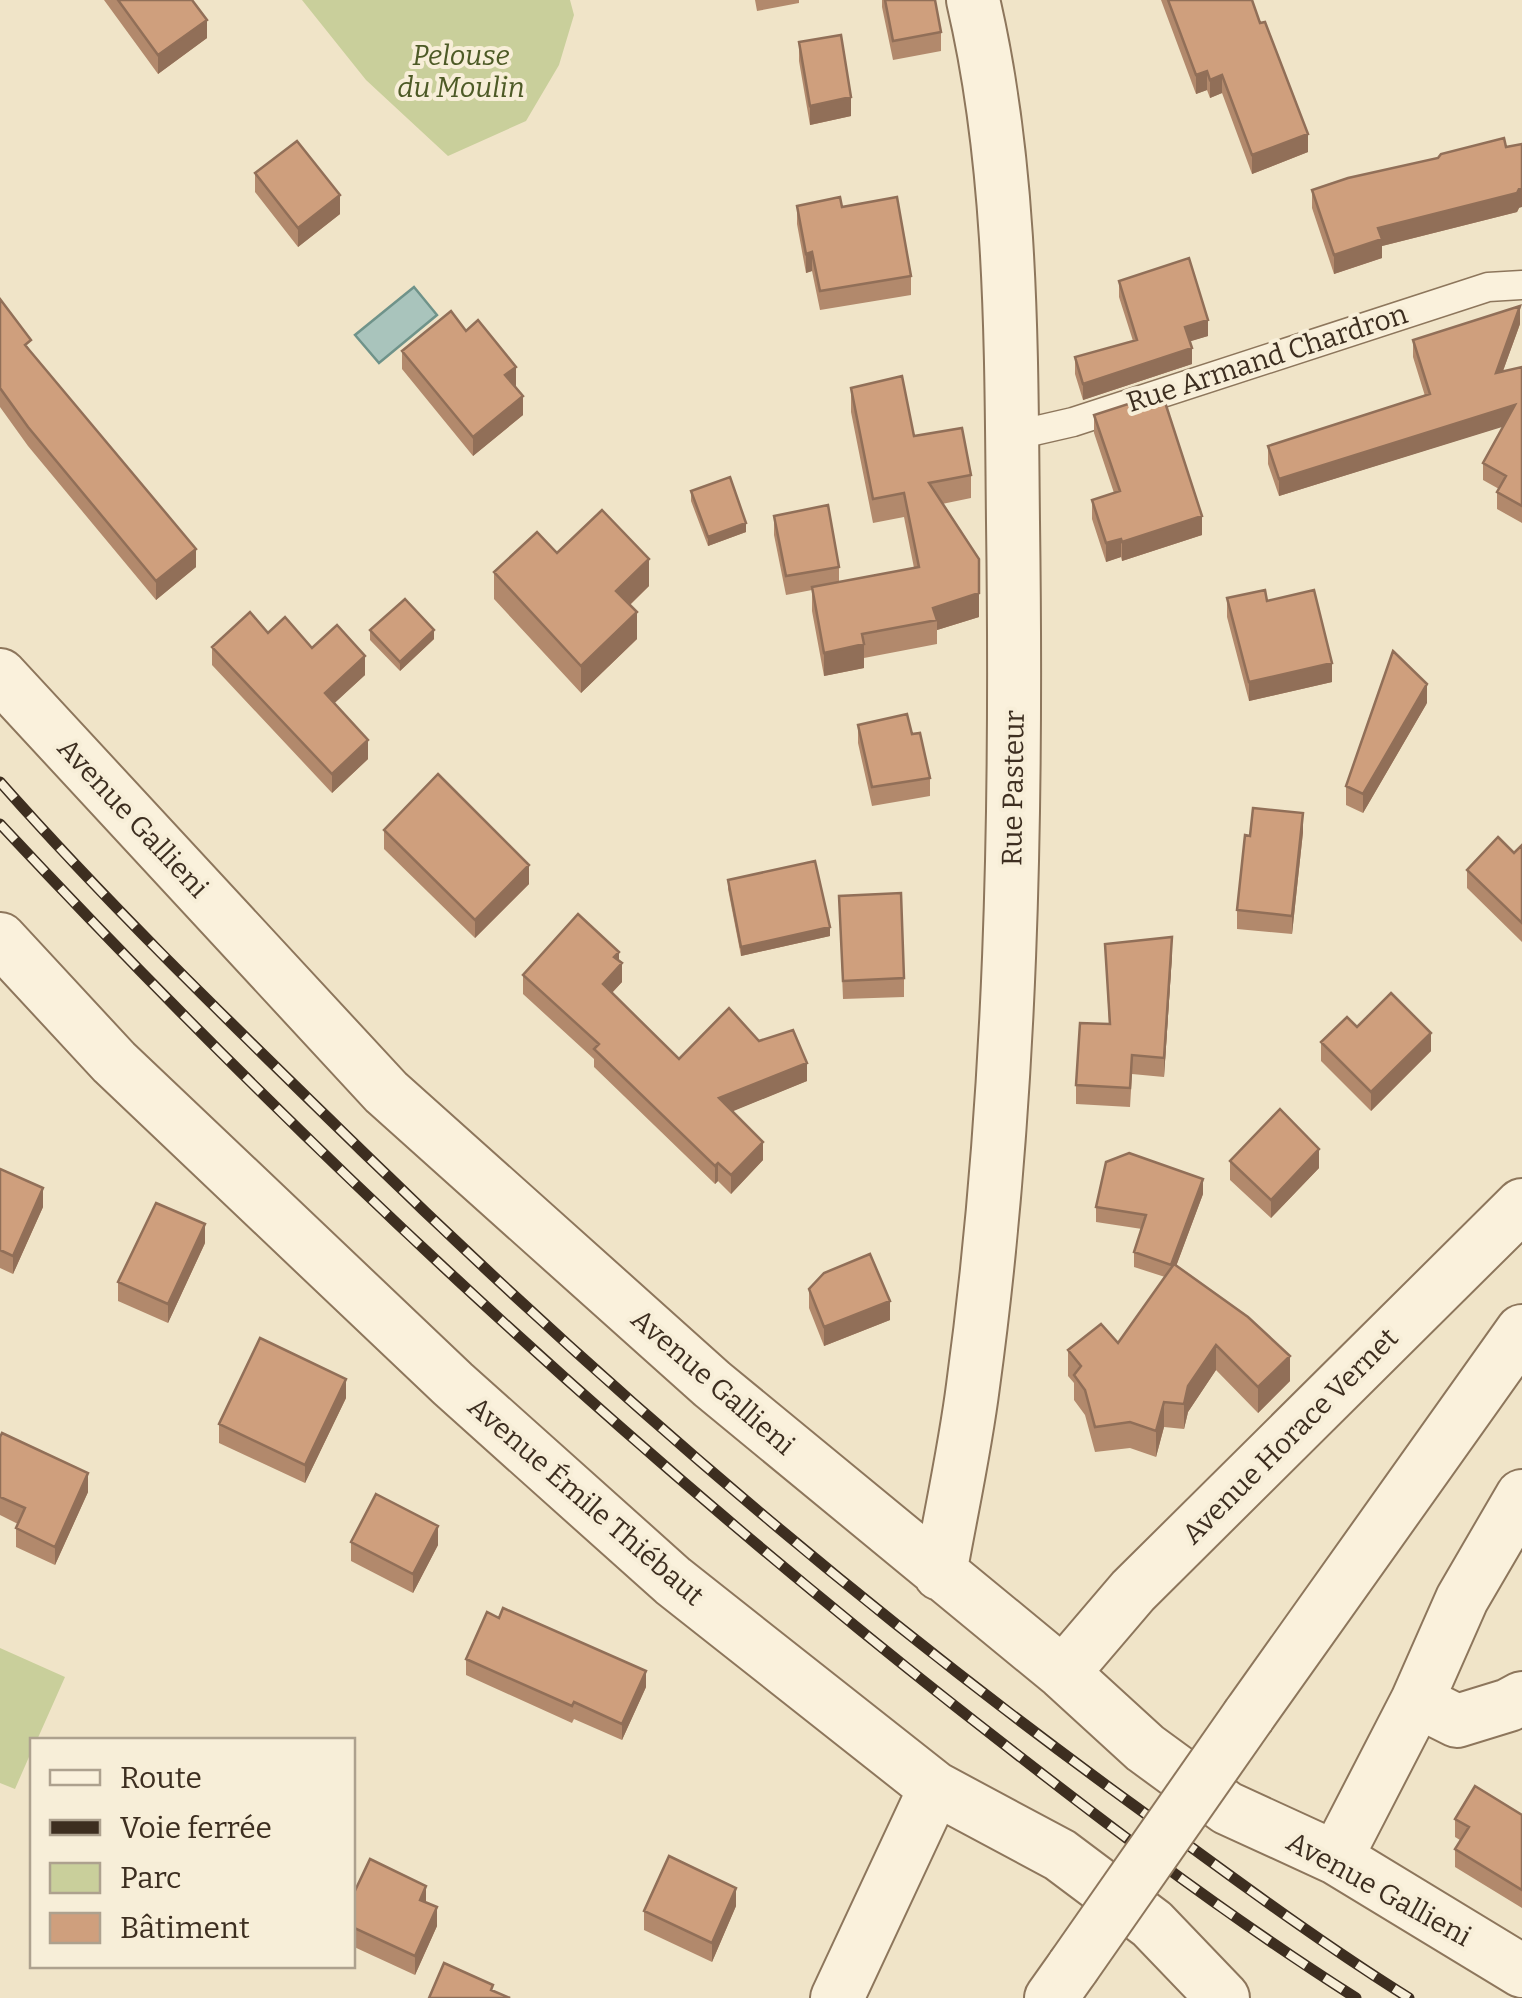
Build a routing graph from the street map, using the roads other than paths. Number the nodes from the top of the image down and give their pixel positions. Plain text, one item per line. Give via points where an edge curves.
1 (973, 0) edge
2 (1522, 284) edge
3 (1012, 436) junction
4 (0, 675) edge
5 (0, 939) edge
6 (1522, 1204) edge
7 (1522, 1330) edge
8 (1522, 1496) edge
9 (940, 1574) junction
10 (1063, 1673) junction
11 (1522, 1698) edge
12 (1417, 1701) junction
13 (935, 1788) junction
14 (1336, 1858) junction
15 (1522, 1971) edge
16 (1062, 1982) edge
17 (837, 1998) edge
18 (1223, 1998) edge

1 - 3 street, Rue Pasteur via 1008,228
2 - 3 lane, Rue Armand Chardron via 1488,286
3 - 9 street, Rue Pasteur via 1015,712 1002,1069 973,1388
4 - 9 street, Avenue Gallieni via 386,1092 712,1384
5 - 13 street, Avenue Émile Thiébaut via 114,1062 453,1384 673,1581
6 - 10 street, Avenue Horace Vernet via 1133,1591
7 - 16 street, bridge
8 - 12 street via 1462,1600
9 - 10 street, Avenue Gallieni
10 - 14 street, Avenue Gallieni via 1226,1808
11 - 12 street via 1457,1720
12 - 14 street
13 - 17 street
13 - 18 street, Avenue Émile Thiébaut via 1060,1854 1152,1924
14 - 15 street, Avenue Gallieni

